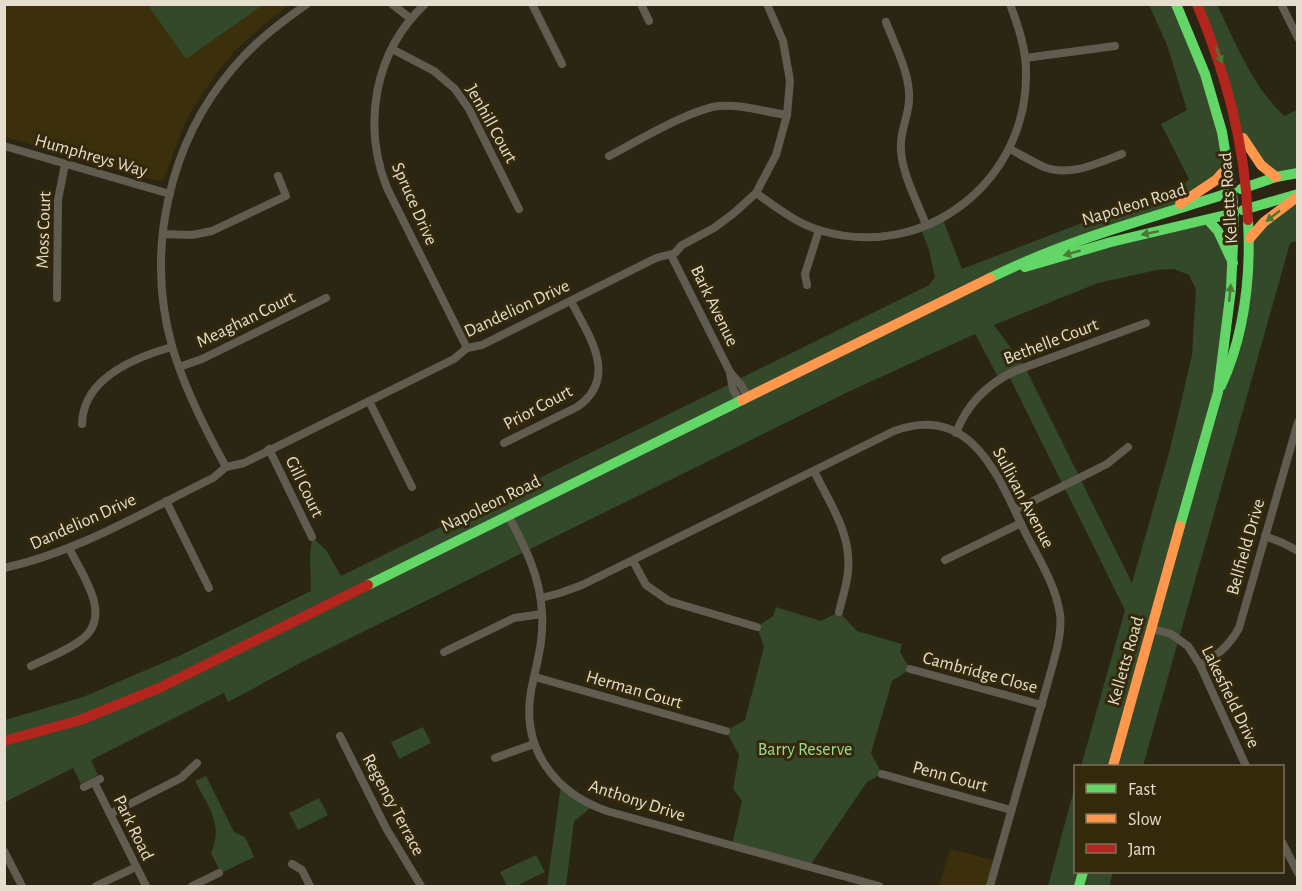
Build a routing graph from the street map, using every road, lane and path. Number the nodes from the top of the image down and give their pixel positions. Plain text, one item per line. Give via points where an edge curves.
1 (307, 4) edge
2 (392, 4) edge
3 (425, 4) edge
4 (532, 4) edge
5 (641, 4) edge
6 (766, 4) edge
7 (1010, 4) edge
8 (1176, 4) edge
9 (1197, 4) edge
10 (1281, 4) edge
11 (411, 19) junction
12 (649, 21) dead end
13 (886, 22) dead end
14 (1294, 23) edge
15 (1298, 38) edge
16 (1115, 46) dead end
17 (392, 49) junction
18 (1025, 58) junction
19 (562, 64) dead end
20 (787, 115) junction
21 (1241, 135) junction
22 (4, 146) edge
23 (1010, 149) junction
24 (1122, 154) dead end
25 (609, 156) dead end
26 (65, 164) junction
27 (1228, 167) junction
28 (1298, 173) edge
29 (278, 176) dead end
30 (1276, 177) junction
31 (1248, 187) junction
32 (1232, 192) junction
33 (756, 193) junction
34 (170, 194) junction
35 (1298, 195) edge
36 (1250, 207) junction
37 (519, 209) dead end
38 (1173, 209) junction
39 (1234, 213) junction
40 (1208, 220) junction
41 (926, 225) junction
42 (819, 230) junction
43 (163, 234) junction
44 (1250, 238) junction
45 (672, 255) junction
46 (1233, 264) junction
47 (986, 281) junction
48 (807, 285) dead end
49 (57, 298) dead end
50 (326, 298) dead end
51 (571, 301) junction
52 (1146, 323) dead end
53 (172, 347) junction
54 (466, 348) junction
55 (180, 367) junction
56 (1218, 392) junction
57 (744, 400) junction
58 (369, 401) junction
59 (1298, 422) edge
60 (82, 424) dead end
61 (956, 433) junction
62 (504, 443) dead end
63 (1128, 447) dead end
64 (269, 449) junction
65 (226, 467) junction
66 (814, 471) junction
67 (412, 487) dead end
68 (166, 501) junction
69 (1015, 510) junction
70 (508, 515) junction
71 (1021, 523) junction
72 (1265, 536) junction
73 (312, 537) dead end
74 (69, 548) junction
75 (1298, 551) edge
76 (945, 560) dead end
77 (633, 561) junction
78 (4, 568) edge
79 (209, 588) dead end
80 (541, 598) junction
81 (839, 612) dead end
82 (542, 614) junction
83 (757, 627) dead end
84 (1152, 628) junction
85 (444, 652) dead end
86 (1200, 665) junction
87 (31, 666) dead end
88 (910, 669) dead end
89 (535, 677) junction
90 (1042, 705) junction
91 (726, 731) dead end
92 (340, 736) dead end
93 (4, 741) edge
94 (534, 744) junction
95 (495, 758) dead end
96 (197, 763) dead end
97 (1113, 765) edge
98 (1246, 765) edge
99 (882, 774) dead end
100 (84, 787) dead end
101 (1011, 810) junction
102 (110, 814) junction
103 (1284, 846) edge
104 (4, 851) edge
105 (292, 864) dead end
106 (136, 867) junction
107 (219, 873) dead end
108 (1298, 873) edge
109 (22, 886) edge
110 (96, 886) edge
111 (146, 886) edge
112 (192, 886) edge
113 (310, 886) edge
114 (421, 886) edge
115 (879, 886) edge
116 (990, 886) edge

1 - 34 street via 258,42 217,89 188,138
2 - 11 street
3 - 11 street, Spruce Drive
4 - 19 street
5 - 12 street
6 - 20 street, Dandelion Drive via 786,56 790,81
7 - 18 street
8 - 27 main road, Kelletts Road via 1209,84
9 -> 21 main road, Kelletts Road via 1221,62
10 - 14 street
11 - 17 street, Spruce Drive
13 - 41 street via 909,91 901,140 902,160
14 - 15 street
16 - 18 street
17 - 37 street, Jenhill Court via 434,71 455,89
17 - 54 street, Spruce Drive via 374,111 375,146 393,200
18 - 23 street via 1024,103
20 - 25 street via 713,107
20 - 33 street, Dandelion Drive via 780,144
21 - 30 main road via 1263,169
21 - 31 main road, Kelletts Road
22 - 26 street, Humphreys Way
23 - 24 street via 1044,167 1063,171
23 - 41 street via 974,195 953,212
26 - 34 street, Humphreys Way
26 - 49 street, Moss Court via 58,200
27 - 32 main road, Kelletts Road
27 - 38 main road via 1216,180
28 - 30 main road, Napoleon Road
29 - 43 street via 286,196 241,219 202,233
30 - 31 main road, Napoleon Road
31 - 32 main road, Napoleon Road
31 - 36 main road, Kelletts Road
32 - 38 main road, Napoleon Road
32 - 39 main road, Kelletts Road
33 - 42 street
33 - 45 street, Dandelion Drive via 724,221
34 - 43 street
35 - 36 main road, Napoleon Road
35 -> 44 main road
36 - 39 main road, Napoleon Road
36 - 44 main road, Kelletts Road
38 - 47 main road, Napoleon Road via 1059,246
39 - 40 main road, Napoleon Road
39 - 46 main road, Kelletts Road
40 - 46 main road via 1218,231
40 -> 47 main road, Napoleon Road via 1111,242
41 - 42 street via 893,235 866,237
42 - 48 street via 805,274
43 - 53 street via 163,297
44 - 56 main road, Kelletts Road via 1241,327
45 - 51 street, Dandelion Drive via 656,258
45 - 57 street, Bark Avenue via 730,372 741,385
56 -> 46 main road, Kelletts Road
47 - 57 main road, Napoleon Road
50 - 55 street, Meaghan Court
51 - 54 street, Dandelion Drive via 482,345
51 - 62 street, Prior Court via 597,356 594,389 576,407
52 - 61 street, Bethelle Court via 998,379 973,401
53 - 55 street
53 - 60 street via 118,369 89,398
54 - 58 street, Dandelion Drive via 454,359
55 - 65 street
56 - 84 main road, Kelletts Road
57 - 70 main road, Napoleon Road
58 - 64 street, Dandelion Drive
58 - 67 street
59 - 72 street, Bellfield Drive
61 - 66 street, Sullivan Avenue via 931,426 901,429
61 - 69 street, Sullivan Avenue via 986,457
63 - 69 street via 1107,464
64 - 65 street, Dandelion Drive via 239,465
64 - 73 street, Gill Court
65 - 68 street, Dandelion Drive via 217,476
66 - 77 street, Sullivan Avenue
66 - 81 street via 847,546 848,571
68 - 74 street, Dandelion Drive
68 - 79 street
69 - 71 street, Sullivan Avenue
70 - 80 street, Anthony Drive via 530,560
70 - 93 main road, Napoleon Road via 151,691 80,720
71 - 76 street
71 - 90 street, Sullivan Avenue via 1054,590 1060,617 1059,640
72 - 75 street
72 - 86 street, Bellfield Drive via 1239,628 1228,646
74 - 78 street, Dandelion Drive
74 - 87 street via 93,597 96,620 81,641
77 - 80 street, Sullivan Avenue via 571,590
77 - 83 street via 646,585 669,601
80 - 82 street, Anthony Drive
82 - 85 street via 514,618
82 - 89 street, Anthony Drive via 542,643
84 - 86 street, Lakesfield Drive via 1183,641
84 - 97 main road, Kelletts Road
86 - 98 street, Lakesfield Drive
88 - 90 street, Cambridge Close
89 - 91 street, Herman Court
89 - 94 street, Anthony Drive via 529,709
90 - 101 street, Sullivan Avenue
92 - 114 street, Regency Terrace via 386,828
94 - 95 street
94 - 115 street, Anthony Drive via 556,780 590,805
96 - 102 street via 181,778
99 - 101 street, Penn Court
100 - 102 street, Park Road via 97,781
101 - 116 street, Sullivan Avenue
102 - 106 street, Park Road
103 - 108 street
104 - 109 street
105 - 113 street via 302,870
106 - 110 street
106 - 111 street, Park Road
107 - 112 street

